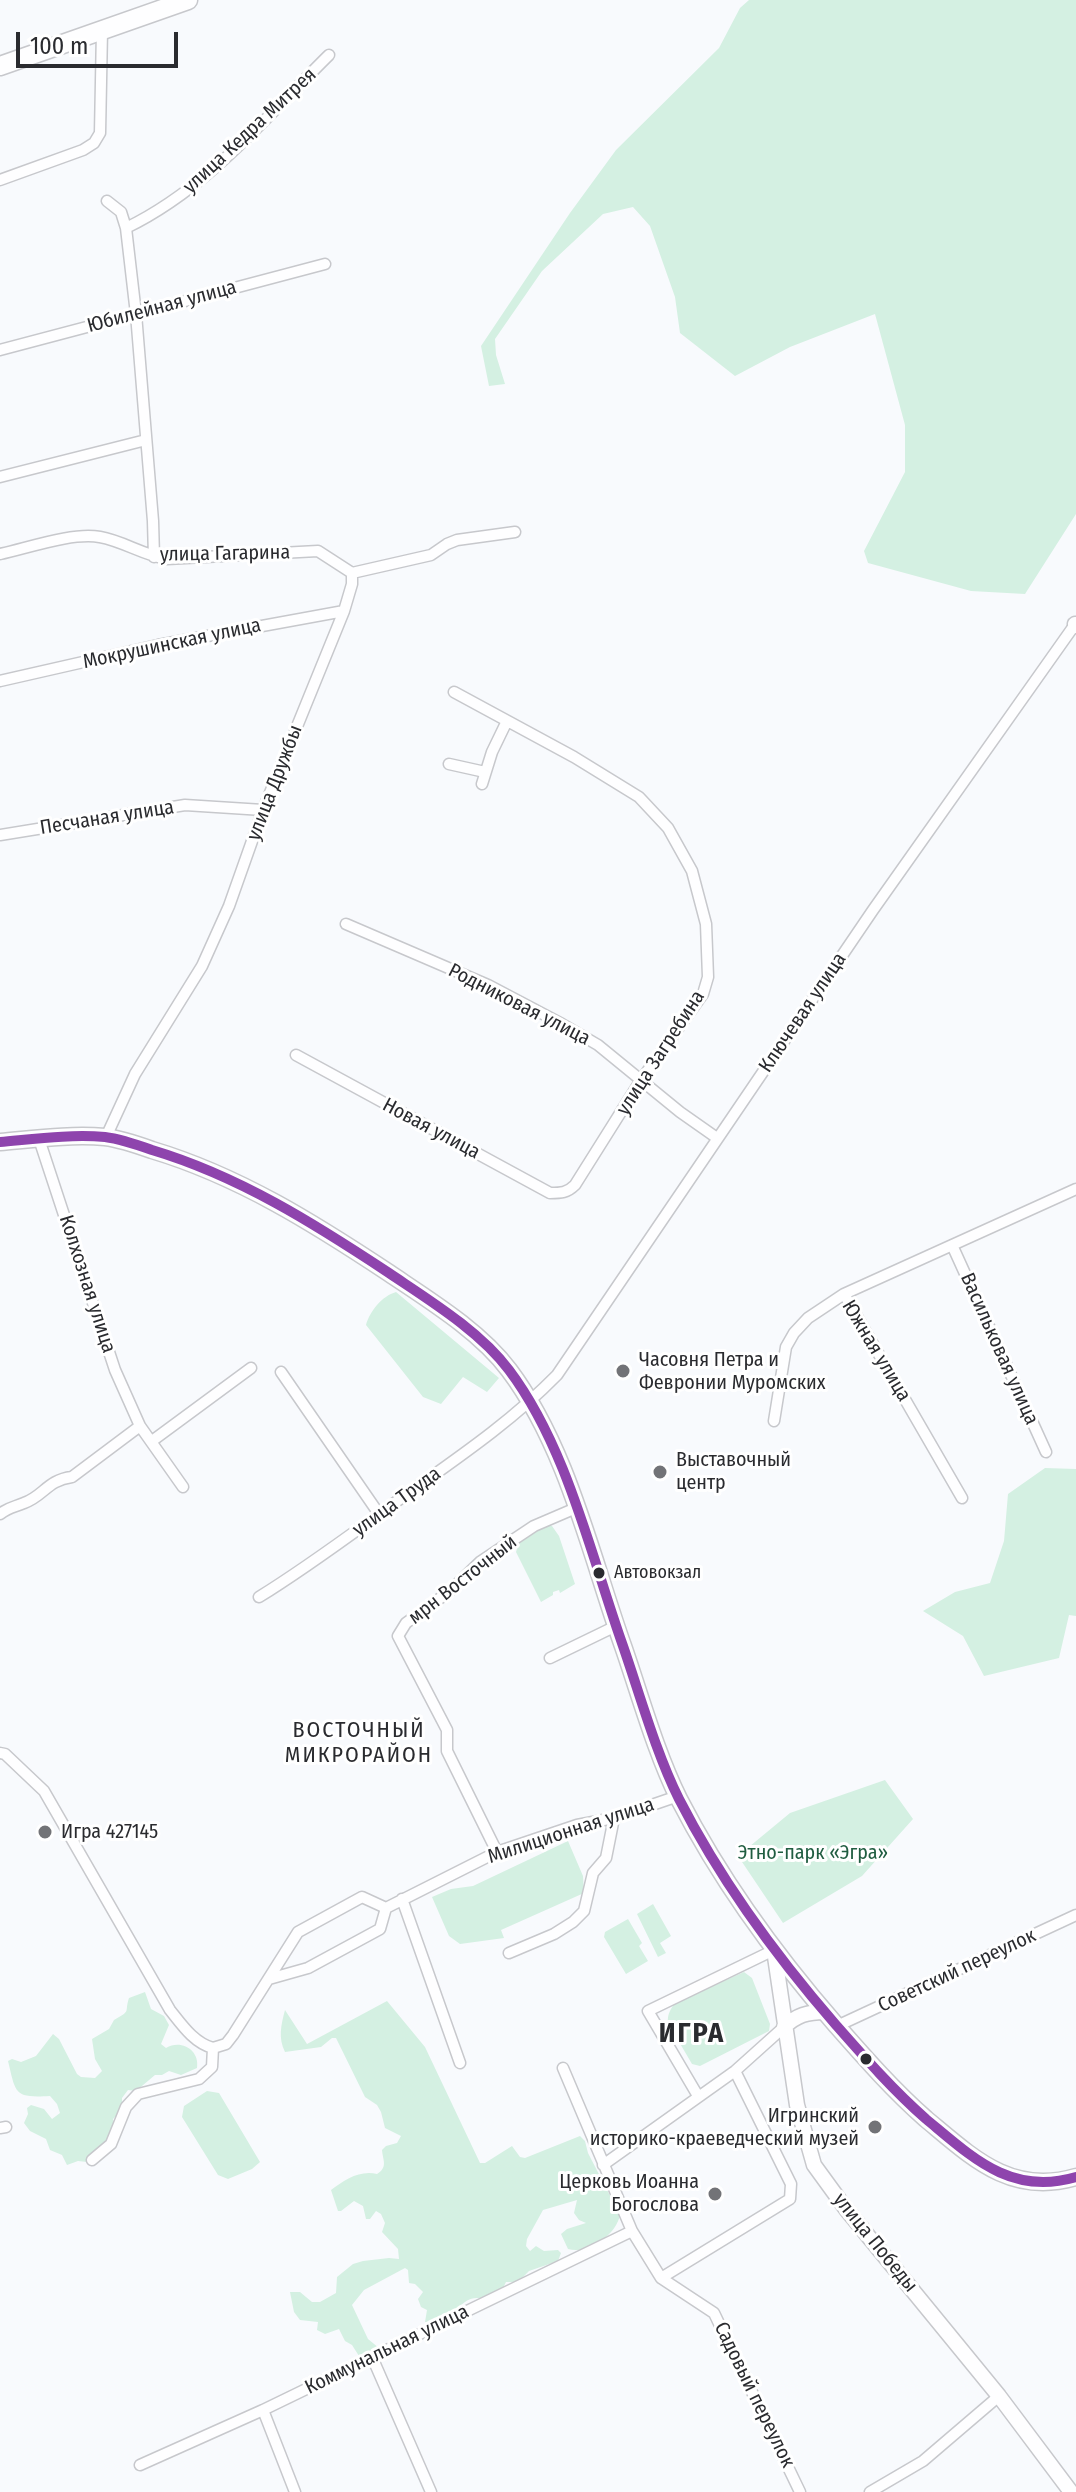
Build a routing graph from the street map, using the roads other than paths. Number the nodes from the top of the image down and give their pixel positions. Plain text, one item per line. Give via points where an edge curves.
1 (188, 0) edge
2 (102, 30) junction
3 (329, 55) dead end
4 (0, 66) edge
5 (0, 180) edge
6 (107, 201) dead end
7 (126, 228) junction
8 (325, 264) dead end
9 (136, 314) junction
10 (0, 350) edge
11 (146, 440) junction
12 (0, 477) edge
13 (515, 532) dead end
14 (0, 554) edge
15 (154, 557) junction
16 (352, 573) junction
17 (344, 611) junction
18 (1076, 624) edge
19 (0, 681) edge
20 (454, 692) dead end
21 (507, 721) junction
22 (449, 764) dead end
23 (263, 810) junction
24 (0, 835) edge
25 (346, 924) dead end
26 (296, 1055) dead end
27 (641, 1080) junction
28 (106, 1137) junction
29 (717, 1138) junction
30 (39, 1139) junction
31 (0, 1142) edge
32 (1076, 1189) edge
33 (568, 1191) joint
34 (952, 1245) junction
35 (844, 1294) junction
36 (251, 1368) dead end
37 (281, 1372) dead end
38 (531, 1403) junction
39 (774, 1421) dead end
40 (140, 1426) junction
41 (152, 1441) junction
42 (1046, 1452) dead end
43 (183, 1487) dead end
44 (962, 1498) dead end
45 (576, 1508) junction
46 (0, 1514) edge
47 (379, 1514) junction
48 (259, 1597) dead end
49 (616, 1626) junction
50 (550, 1658) dead end
51 (0, 1753) edge
52 (678, 1796) junction
53 (614, 1818) junction
54 (497, 1852) junction
55 (402, 1899) junction
56 (386, 1908) junction
57 (1076, 1915) edge
58 (774, 1950) junction
59 (509, 1953) dead end
60 (269, 1979) junction
61 (825, 2012) junction
62 (837, 2026) junction
63 (784, 2027) junction
64 (213, 2048) junction
65 (460, 2063) dead end
66 (563, 2068) dead end
67 (735, 2071) junction
68 (698, 2096) junction
69 (92, 2160) dead end
70 (603, 2165) junction
71 (1076, 2177) edge
72 (632, 2231) junction
73 (661, 2278) junction
74 (372, 2357) junction
75 (999, 2396) junction
76 (263, 2410) junction
77 (140, 2465) dead end
78 (295, 2492) edge
79 (431, 2492) edge
80 (800, 2492) edge
81 (870, 2492) edge
82 (1071, 2492) edge

1 - 2 highway
2 - 4 highway
2 - 5 street via 100,133 94,143
3 - 7 street, улица Кедра Митрея via 209,173 165,208
6 - 7 street via 121,212
7 - 9 street
8 - 9 street, Юбилейная улица
9 - 10 street, Юбилейная улица
9 - 11 street
11 - 12 street
11 - 15 street
13 - 16 street via 457,540 431,555
14 - 15 street, улица Гагарина via 100,537
15 - 16 street, улица Гагарина via 318,551
16 - 17 street, улица Дружбы
17 - 19 street, Мокрушинская улица
17 - 23 street, улица Дружбы
18 - 29 street, Ключевая улица
20 - 21 street, улица Загребина
21 - 22 street via 483,778
21 - 27 street, улица Загребина via 639,797 668,828 692,871 706,924 708,977 703,994
23 - 24 street, Песчаная улица via 185,805
23 - 28 street, улица Дружбы via 202,966 135,1074
25 - 27 street, Родниковая улица via 488,985 562,1024
26 - 33 street, Новая улица via 550,1193
27 - 29 street, Родниковая улица
27 - 33 street, улица Загребина
28 - 30 main road
28 - 38 main road via 184,1159 292,1210 432,1301 507,1367
29 - 38 street, Ключевая улица via 557,1375
30 - 31 main road
30 - 40 street, Колхозная улица via 115,1370
32 - 34 street
34 - 35 street
34 - 42 street, Васильковая улица
35 - 39 street, Южная улица via 808,1318 786,1347
35 - 44 street, Южная улица
36 - 41 street
37 - 47 street
38 - 45 main road
38 - 47 street, улица Труда
40 - 41 street, Колхозная улица
40 - 46 street via 72,1477 58,1479
41 - 43 street, Колхозная улица
45 - 49 main road
45 - 54 street, мрн Восточный via 534,1526 480,1562 406,1623 398,1636 447,1730 447,1751
47 - 48 street, улица Труда
49 - 50 street
49 - 52 main road
51 - 64 street via 44,1791 170,2010 187,2032
52 - 53 street, Милиционная улица
52 - 58 main road
53 - 54 street, Милиционная улица
53 - 59 street via 606,1858 593,1873 584,1911 554,1934
54 - 55 street, Милиционная улица
55 - 56 street, Милиционная улица
55 - 65 street
56 - 60 street via 380,1929 308,1968
56 - 60 street via 362,1897 298,1932
57 - 62 street, Советский переулок
58 - 61 main road
58 - 63 main road, улица Победы
58 - 68 street via 648,2011
60 - 64 street via 226,2044
61 - 62 main road
61 - 63 main road via 809,2012
62 - 71 main road via 911,2105 988,2167 1034,2183
63 - 67 street
63 - 75 main road, улица Победы via 814,2165
64 - 69 street via 212,2067 199,2079 138,2094 126,2107 111,2144
66 - 70 street
67 - 68 street
67 - 73 street via 791,2184 790,2199
68 - 70 street
70 - 72 street
72 - 73 street
72 - 74 street, Коммунальная улица
73 - 80 street, Садовый переулок via 714,2313
74 - 76 street, Коммунальная улица
74 - 79 street
75 - 81 street via 923,2461
75 - 82 main road, улица Победы
76 - 77 street, Коммунальная улица
76 - 78 street

